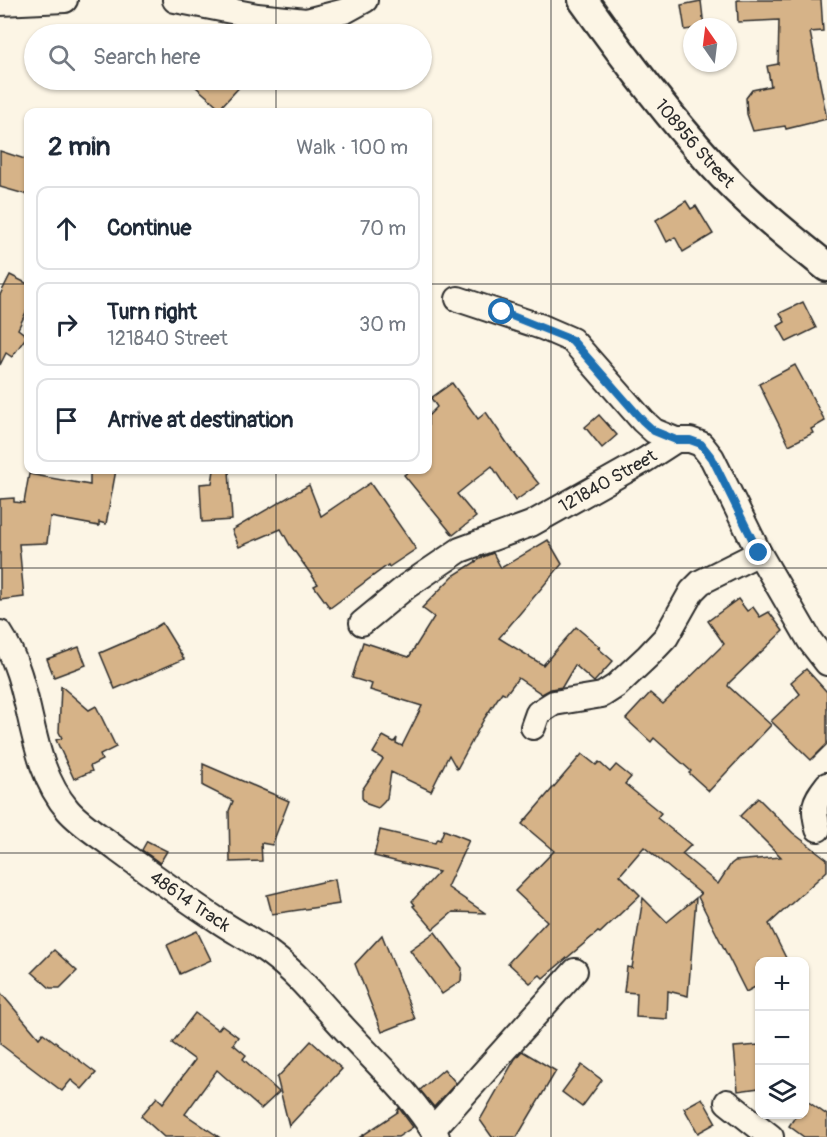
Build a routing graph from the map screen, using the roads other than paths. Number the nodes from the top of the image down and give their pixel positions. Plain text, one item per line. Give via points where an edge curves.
1 (65, 0) edge
2 (175, 0) edge
3 (365, 0) edge
4 (583, 0) edge
5 (0, 3) edge
6 (827, 267) edge
7 (458, 299) dead end
8 (676, 440) junction
9 (759, 553) junction
10 (362, 622) dead end
11 (0, 633) edge
12 (827, 663) edge
13 (533, 727) dead end
14 (827, 785) edge
15 (818, 829) dead end
16 (575, 971) dead end
17 (727, 1102) dead end
18 (435, 1133) edge
19 (771, 1137) edge

1 - 5 street
2 - 3 street via 306,21 345,11
4 - 6 street, 108956 Street via 711,164 764,216
7 - 8 street via 572,340 643,421 654,431
8 - 9 street, 121840 Street via 701,444 712,458
8 - 10 street, 121840 Street via 531,524 460,550
9 - 12 street, 121840 Street
9 - 13 street via 701,582 666,637 616,686 602,695 554,703 538,714
11 - 18 street, 48614 Track via 19,675 39,758 68,810 180,895 292,971 379,1064
14 - 15 street via 813,809
16 - 18 street
17 - 19 street

